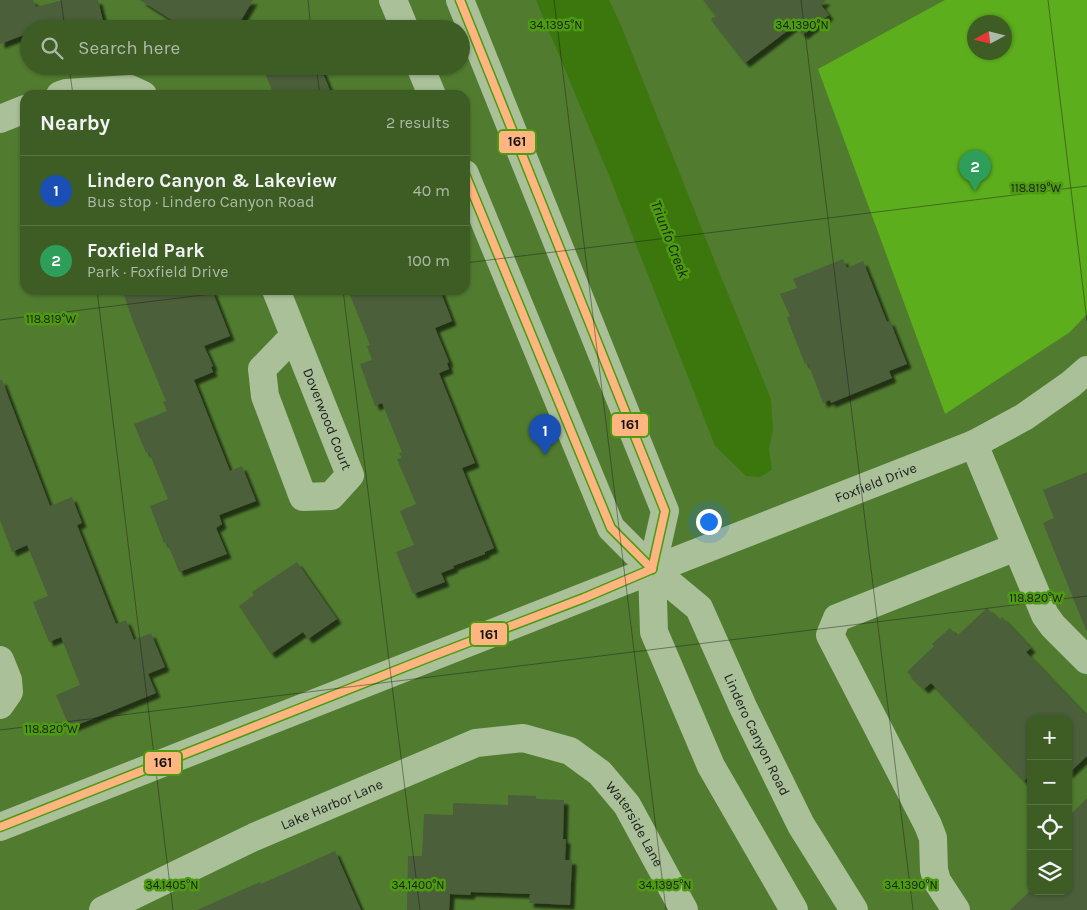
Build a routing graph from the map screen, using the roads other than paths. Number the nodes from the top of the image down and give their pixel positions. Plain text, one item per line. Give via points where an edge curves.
1 (393, 0) edge
2 (460, 0) edge
3 (401, 20) edge
4 (468, 20) edge
5 (470, 25) edge
6 (424, 75) edge
7 (114, 90) edge
8 (132, 90) edge
9 (430, 90) edge
10 (20, 111) edge
11 (0, 119) edge
12 (470, 186) edge
13 (278, 295) edge
14 (294, 336) junction
15 (1087, 370) edge
16 (974, 444) junction
17 (1016, 547) junction
18 (652, 570) junction
19 (0, 660) edge
20 (1087, 660) edge
21 (0, 705) edge
22 (570, 751) joint
23 (0, 827) edge
24 (103, 910) edge
25 (684, 910) edge
26 (794, 910) edge
27 (854, 910) edge
28 (956, 910) edge

1 - 3 street
2 - 4 street
5 - 18 street via 664,511
6 - 9 street
7 - 8 street
10 - 11 street
12 - 18 street, Lindero Canyon Road via 611,528
13 - 14 street, Doverwood Court
14 - 14 street, Doverwood Court via 262,369 265,396 303,497 331,496 350,475
15 - 16 street, Foxfield Drive via 1024,417
16 - 17 street
16 - 18 street, Foxfield Drive
17 - 20 street via 1045,615
17 - 28 street via 837,618 830,635 928,825 933,838 937,882
18 - 23 street, Foxfield Drive
18 - 26 street via 654,632 711,766
18 - 27 street, Lindero Canyon Road via 699,608 801,825
19 - 21 street via 9,692
22 - 24 street, Lake Harbor Lane via 523,738 476,743 254,837
22 - 25 street, Waterside Lane via 600,773 627,805

